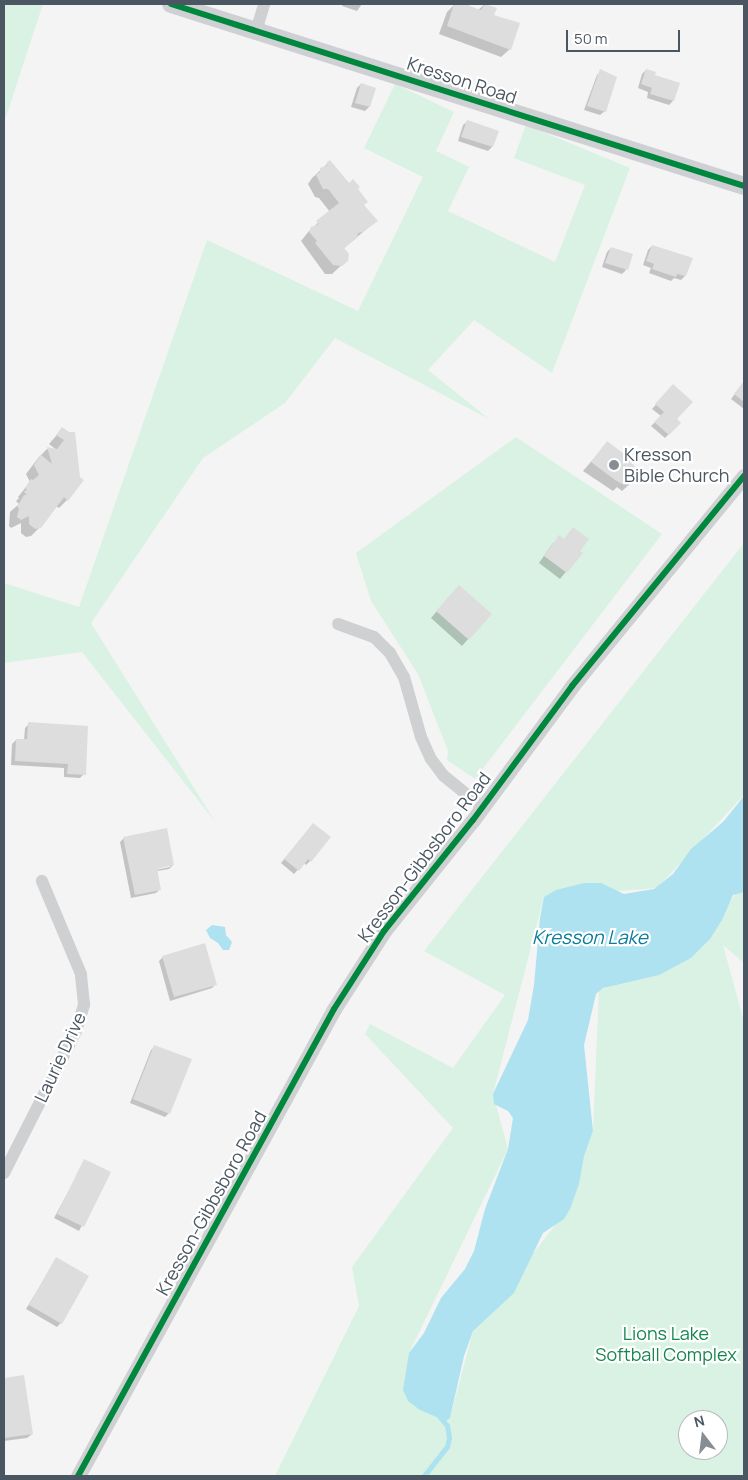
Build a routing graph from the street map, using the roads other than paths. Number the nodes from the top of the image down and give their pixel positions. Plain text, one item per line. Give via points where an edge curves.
1 (171, 4) edge
2 (264, 4) edge
3 (256, 30) junction
4 (744, 186) edge
5 (744, 476) edge
6 (338, 624) dead end
7 (482, 807) junction
8 (42, 881) dead end
9 (4, 1173) edge
10 (78, 1476) edge

1 - 3 main road, Kresson Road
2 - 3 street
3 - 4 main road, Kresson Road
5 - 7 street, Kresson-Gibbsboro Road via 572,686
6 - 7 street via 374,636 390,654 404,678 421,737 431,759 444,776
7 - 10 street, Kresson-Gibbsboro Road via 384,931 347,988
8 - 9 street, Laurie Drive via 82,974 84,1004 76,1031

